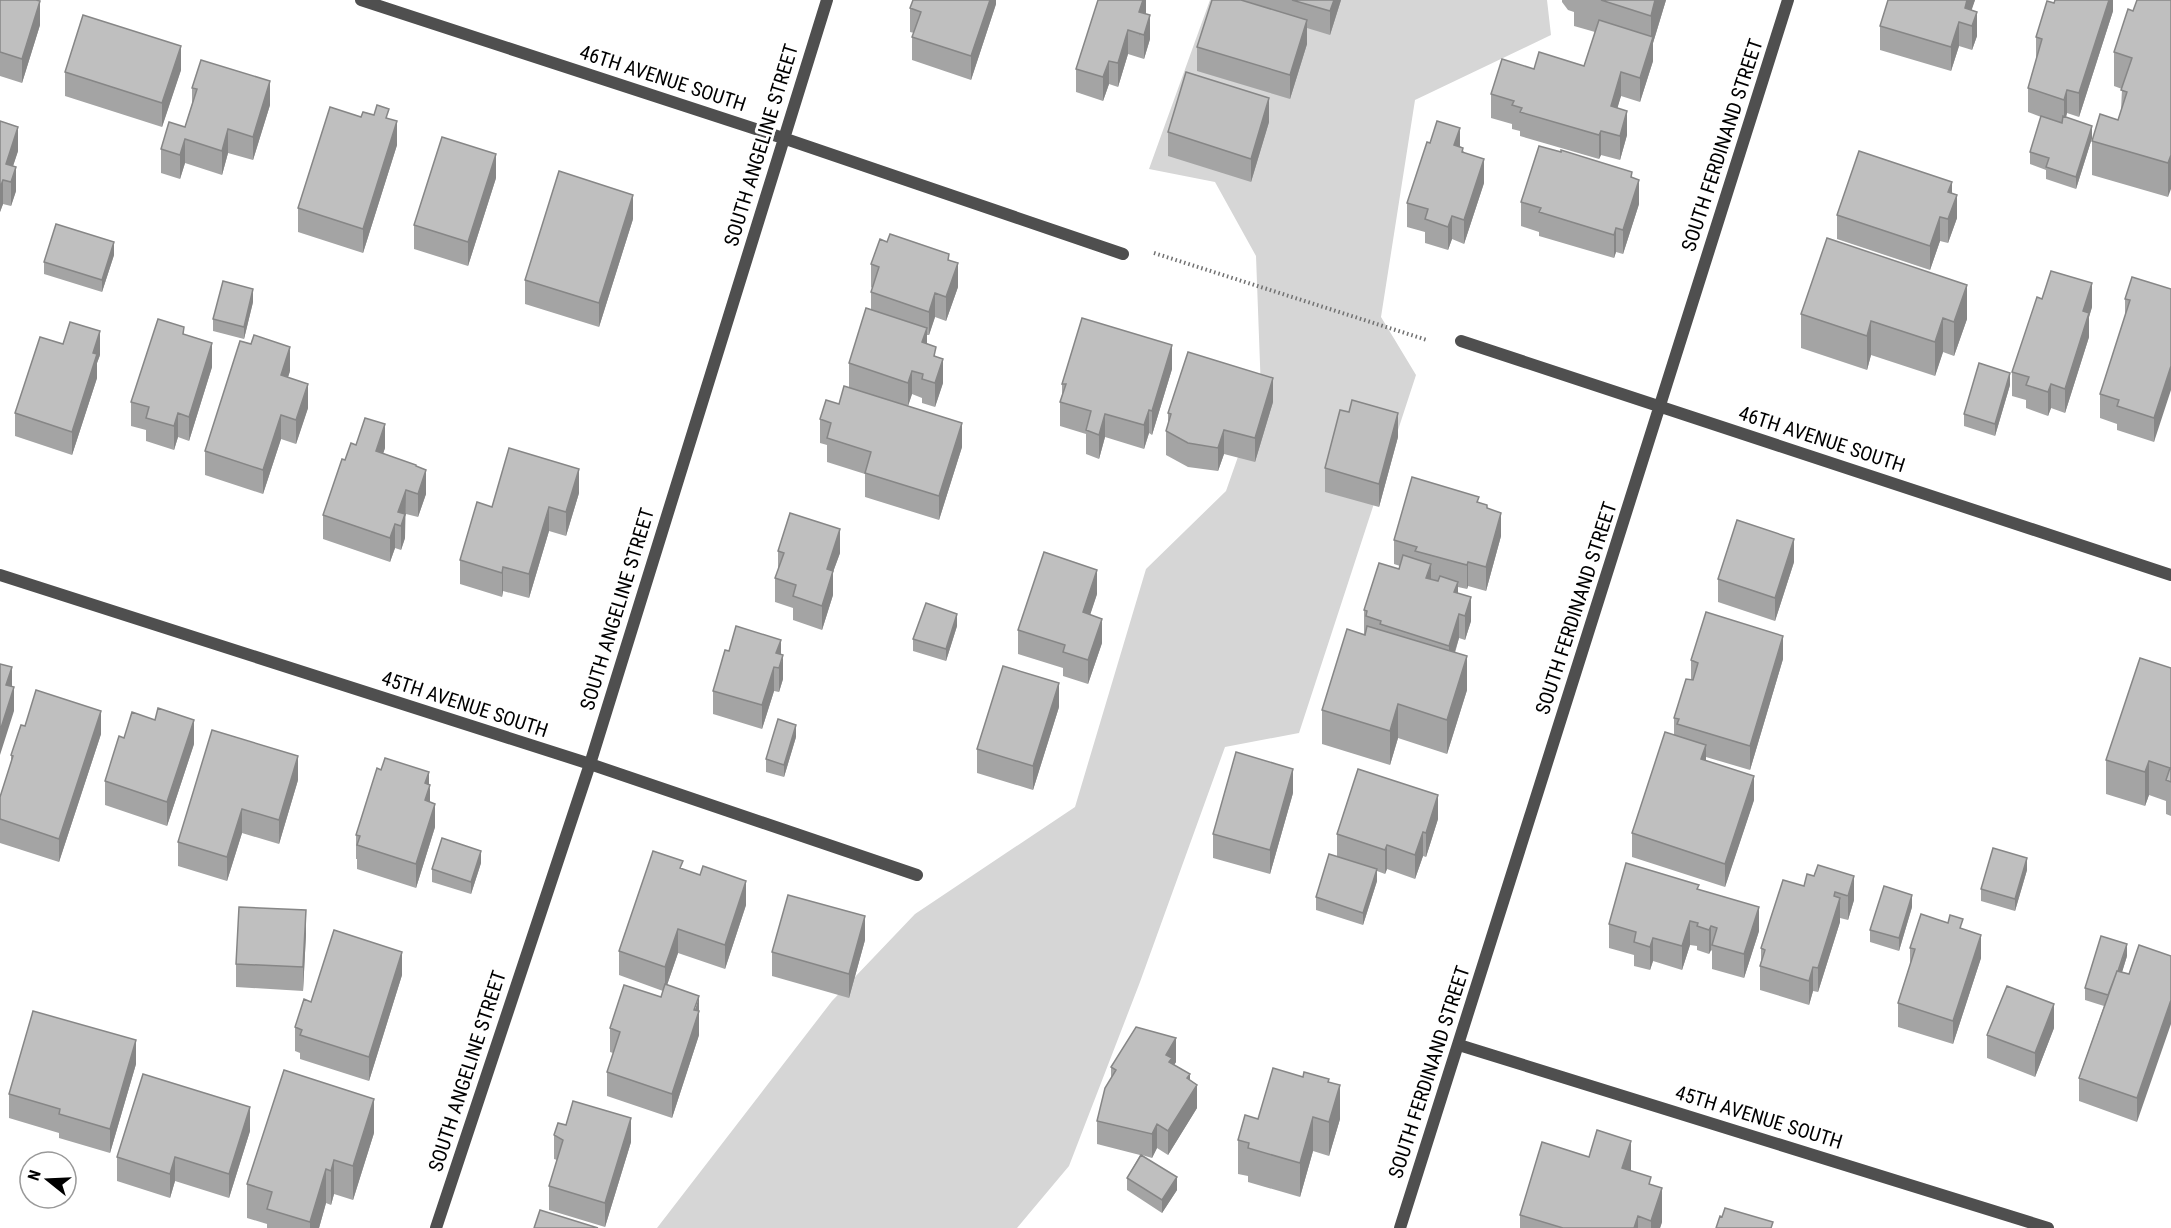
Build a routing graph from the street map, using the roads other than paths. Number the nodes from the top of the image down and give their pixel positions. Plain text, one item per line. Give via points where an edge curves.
1 (361, 0) edge
2 (827, 0) edge
3 (1788, 0) edge
4 (783, 138) junction
5 (1123, 254) dead end
6 (1461, 341) dead end
7 (1660, 405) junction
8 (0, 575) edge
9 (2171, 575) edge
10 (590, 764) junction
11 (917, 875) dead end
12 (1459, 1045) junction
13 (436, 1228) edge
14 (1400, 1228) edge
15 (2048, 1228) edge

1 - 4 street, 46TH AVENUE SOUTH
2 - 4 street, SOUTH ANGELINE STREET
3 - 7 street, SOUTH FERDINAND STREET
4 - 5 street, 46TH AVENUE SOUTH
4 - 10 street, SOUTH ANGELINE STREET
6 - 7 street, 46TH AVENUE SOUTH
7 - 9 street, 46TH AVENUE SOUTH
7 - 12 street, SOUTH FERDINAND STREET
8 - 10 street, 45TH AVENUE SOUTH
10 - 11 street, 45TH AVENUE SOUTH
10 - 13 street, SOUTH ANGELINE STREET
12 - 14 street, SOUTH FERDINAND STREET
12 - 15 street, 45TH AVENUE SOUTH

